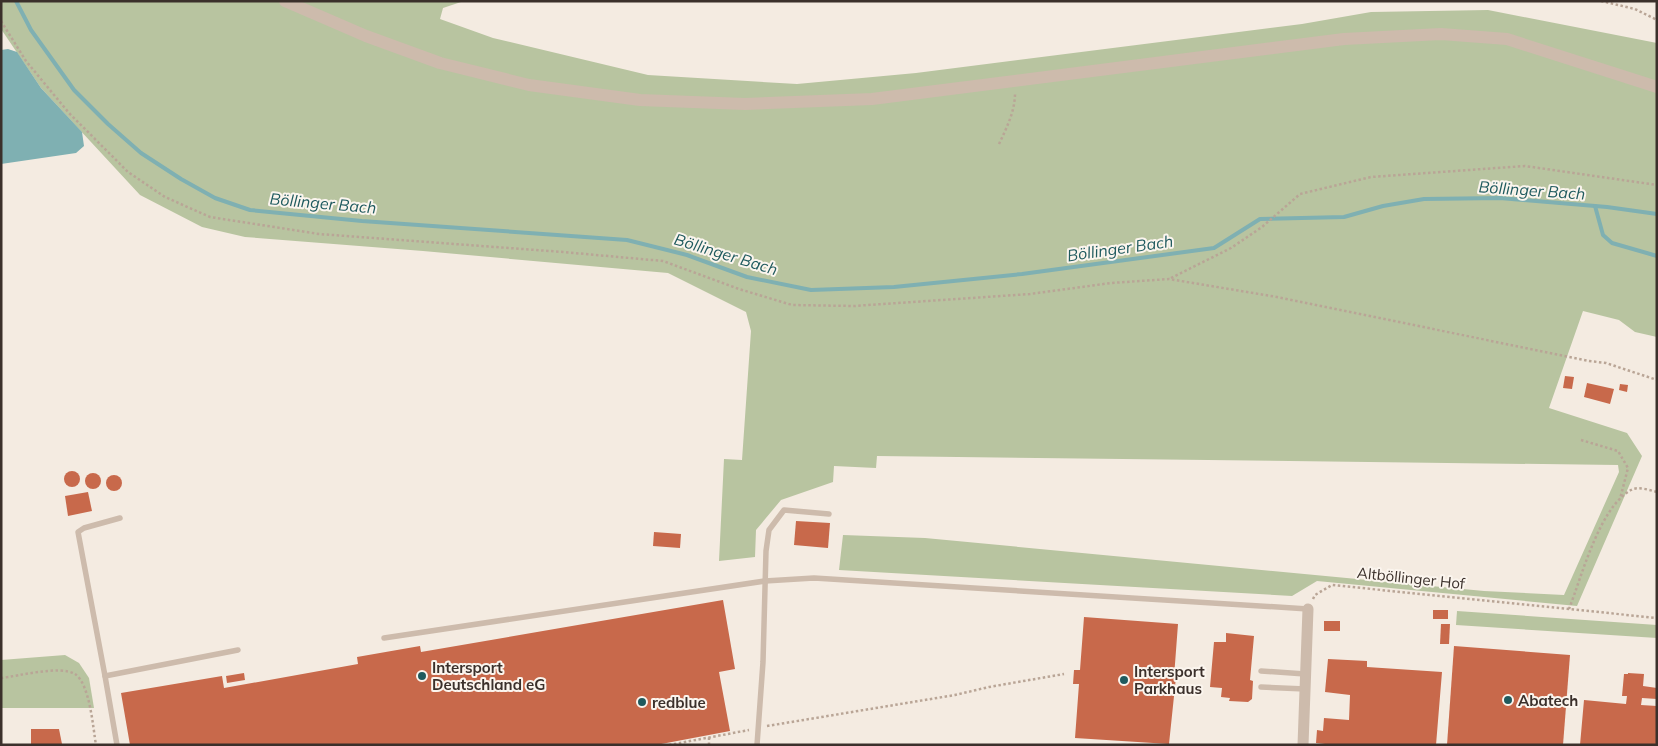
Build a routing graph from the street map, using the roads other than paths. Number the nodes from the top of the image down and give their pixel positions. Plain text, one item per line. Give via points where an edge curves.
1 (285, 1) edge
2 (1657, 87) edge
3 (829, 514) dead end
4 (120, 518) dead end
5 (765, 581) junction
6 (1308, 609) joint
7 (384, 638) dead end
8 (238, 650) dead end
9 (1261, 671) dead end
10 (1305, 674) junction
11 (105, 676) junction
12 (1261, 687) dead end
13 (1305, 689) junction
14 (117, 745) edge
15 (757, 745) edge
16 (1303, 745) edge

1 - 2 street via 440,63 529,85 640,100 746,104 872,100 1344,39 1441,34 1507,39
3 - 5 lane via 784,510 769,530
4 - 11 lane via 78,532
5 - 6 lane via 814,578
5 - 7 lane
5 - 15 lane
6 - 10 street
8 - 11 lane
9 - 10 lane
10 - 13 street
11 - 14 lane
12 - 13 lane
13 - 16 street

